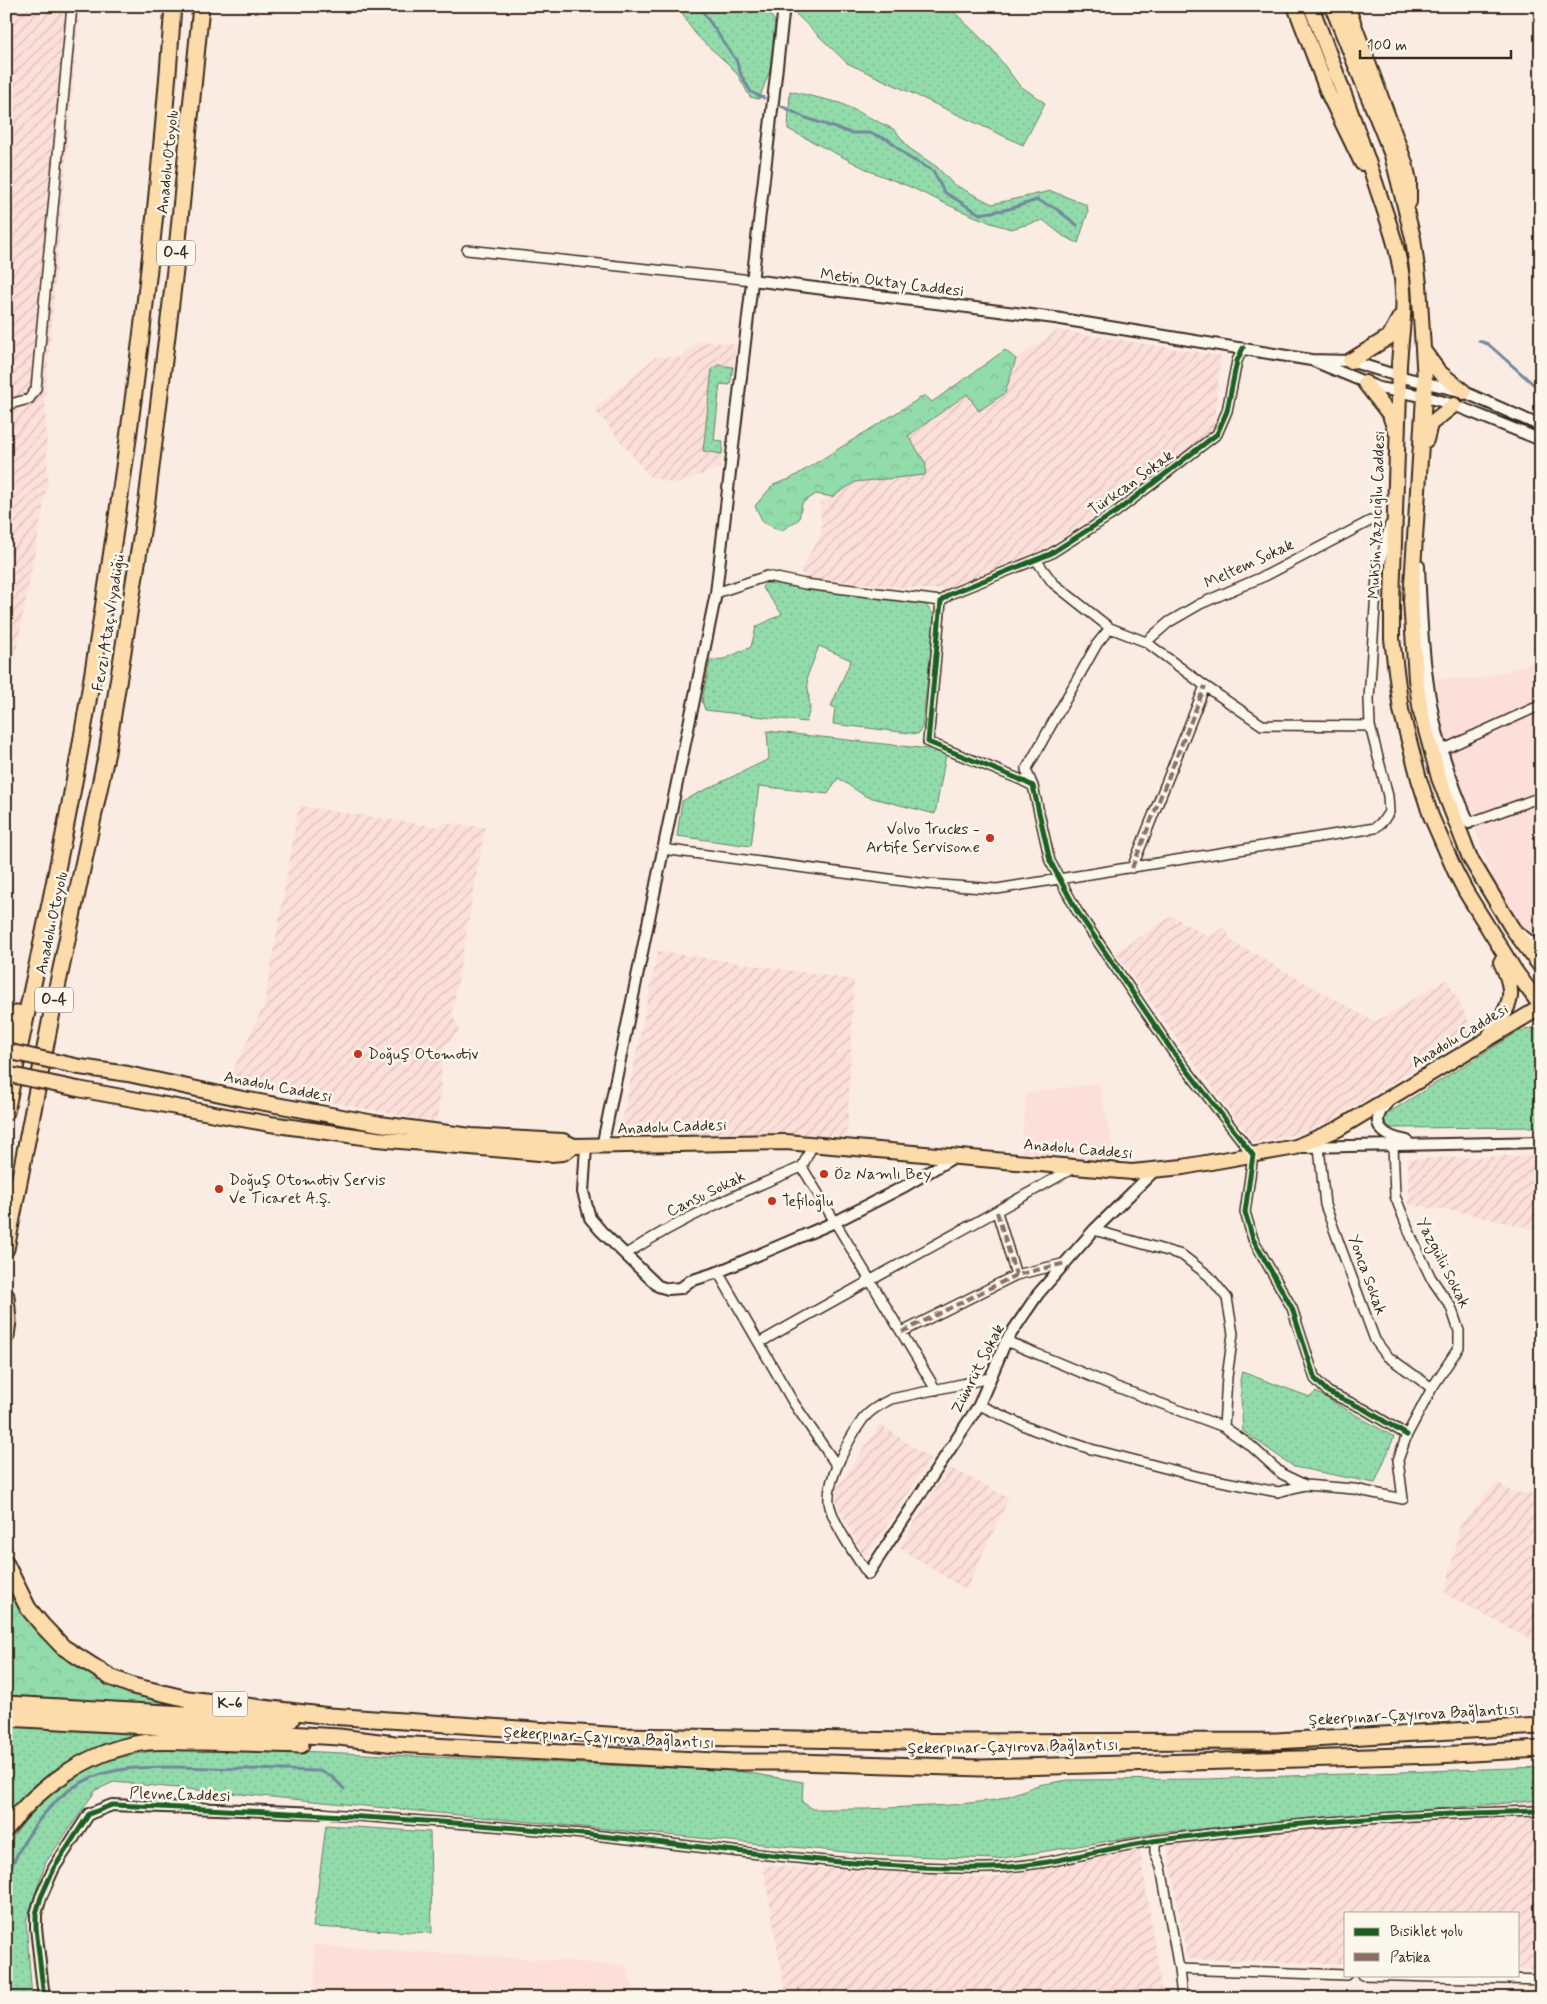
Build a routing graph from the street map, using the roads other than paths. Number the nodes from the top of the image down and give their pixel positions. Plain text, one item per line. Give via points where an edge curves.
1 (72, 6) edge
2 (173, 6) edge
3 (201, 6) edge
4 (784, 6) edge
5 (1295, 6) edge
6 (1311, 6) edge
7 (1332, 6) edge
8 (1347, 6) edge
9 (1409, 222) junction
10 (1390, 226) junction
11 (467, 250) dead end
12 (752, 280) junction
13 (1402, 314) junction
14 (1243, 348) junction
15 (1422, 348) junction
16 (1311, 360) junction
17 (1350, 361) junction
18 (1398, 376) junction
19 (1425, 381) junction
20 (1365, 383) junction
21 (1399, 392) junction
22 (1464, 392) junction
23 (1423, 396) junction
24 (6, 405) edge
25 (1454, 405) junction
26 (1500, 408) junction
27 (1541, 426) edge
28 (1397, 436) junction
29 (1530, 437) junction
30 (1541, 440) edge
31 (1541, 448) edge
32 (1421, 458) junction
33 (120, 495) joint
34 (147, 500) joint
35 (1396, 503) junction
36 (1370, 521) dead end
37 (1416, 524) junction
38 (1036, 560) junction
39 (716, 593) junction
40 (941, 601) junction
41 (1110, 628) junction
42 (1146, 642) junction
43 (1205, 686) junction
44 (1541, 705) edge
45 (1370, 726) junction
46 (81, 745) joint
47 (1442, 750) junction
48 (107, 752) joint
49 (1033, 786) junction
50 (1541, 797) edge
51 (1469, 823) joint
52 (662, 849) junction
53 (1132, 868) junction
54 (1061, 879) junction
55 (1466, 892) junction
56 (1512, 928) junction
57 (42, 940) junction
58 (1541, 950) edge
59 (1541, 966) edge
60 (1541, 1007) edge
61 (1487, 1040) junction
62 (6, 1050) edge
63 (6, 1074) edge
64 (1394, 1096) junction
65 (6, 1112) edge
66 (1541, 1142) edge
67 (813, 1144) junction
68 (1423, 1144) junction
69 (1393, 1145) junction
70 (580, 1146) junction
71 (602, 1147) junction
72 (1296, 1147) junction
73 (1319, 1147) junction
74 (1252, 1155) junction
75 (957, 1156) junction
76 (802, 1167) junction
77 (1075, 1167) junction
78 (1154, 1171) junction
79 (997, 1212) junction
80 (835, 1222) junction
81 (1094, 1230) junction
82 (6, 1249) edge
83 (626, 1254) junction
84 (1066, 1262) junction
85 (718, 1272) junction
86 (1016, 1275) junction
87 (870, 1280) junction
88 (6, 1296) edge
89 (902, 1332) junction
90 (6, 1336) edge
91 (1006, 1340) junction
92 (759, 1343) junction
93 (990, 1378) junction
94 (1432, 1388) junction
95 (936, 1390) junction
96 (979, 1405) junction
97 (1224, 1427) junction
98 (1407, 1435) junction
99 (837, 1466) junction
100 (1305, 1485) junction
101 (6, 1564) edge
102 (868, 1574) joint
103 (6, 1704) edge
104 (1541, 1716) edge
105 (6, 1718) edge
106 (1541, 1726) edge
107 (510, 1729) junction
108 (1413, 1733) junction
109 (395, 1744) junction
110 (1541, 1749) edge
111 (1476, 1752) junction
112 (1541, 1755) edge
113 (1541, 1811) edge
114 (320, 1813) joint
115 (6, 1829) edge
116 (1155, 1841) junction
117 (1180, 1969) junction
118 (1344, 1975) edge
119 (1398, 1976) edge
120 (1541, 1980) edge
121 (44, 1998) edge
122 (1182, 1998) edge

1 - 24 street via 36,390 29,399
2 - 33 highway, Anadolu Otoyolu / O-4 via 153,231
3 - 34 highway, Anadolu Otoyolu / O-4 via 175,270
4 - 12 street
5 - 10 main road via 1333,103
6 - 10 main road, Muhsin Yazıcığlu Caddesi
7 - 9 main road via 1392,155
8 - 9 main road via 1405,163 1410,181
9 - 15 main road via 1419,284
10 - 13 main road, Muhsin Yazıcığlu Caddesi via 1399,260
11 - 12 street, Metin Oktay Caddesi
12 - 14 street, Metin Oktay Caddesi via 1055,318
12 - 39 street
13 - 17 main road via 1389,337
13 - 18 main road, Muhsin Yazıcığlu Caddesi
14 - 16 street, Metin Oktay Caddesi
14 - 38 street, Türkcan Sokak via 1236,361 1227,411 1217,434 1116,512
15 - 19 main road
15 - 22 main road via 1439,372
16 - 17 street, Metin Oktay Caddesi
16 - 20 street, Metin Oktay Caddesi
17 - 18 street, Metin Oktay Caddesi
18 - 19 street, Metin Oktay Caddesi
18 - 21 main road, Muhsin Yazıcığlu Caddesi
19 - 22 street, Metin Oktay Caddesi
19 - 23 main road
20 - 21 street, Metin Oktay Caddesi
20 - 28 main road via 1390,415
21 - 23 street, Metin Oktay Caddesi
21 - 28 main road, Muhsin Yazıcığlu Caddesi
22 - 26 street, Metin Oktay Caddesi
23 - 25 street, Metin Oktay Caddesi
23 - 32 main road
25 - 29 street, Metin Oktay Caddesi
25 - 32 main road via 1430,424
26 - 27 street, Metin Oktay Caddesi
26 - 29 street
28 - 35 main road, Muhsin Yazıcığlu Caddesi
29 - 30 street
29 - 31 street
32 - 37 main road
33 - 46 highway, Fevzi Ataç Viyadüğü / O-4
34 - 48 highway, Fevzi Ataç Viyadüğü / O-4
35 - 45 street via 1377,576
35 - 55 main road, Muhsin Yazıcığlu Caddesi via 1392,639 1401,710 1431,816
36 - 42 street, Meltem Sokak via 1267,575 1200,604 1169,622
37 - 47 street via 1428,684
37 - 56 main road via 1412,600 1421,712 1439,778 1470,858
38 - 40 street, Türkcan Sokak via 950,594
38 - 41 street via 1053,583
39 - 40 street via 766,576
39 - 52 street
40 - 49 street via 928,742
41 - 42 street
41 - 49 street via 1097,644 1026,770
42 - 43 street
43 - 45 street via 1262,726
43 - 53 street
44 - 47 street
45 - 53 street via 1389,812 1375,828
46 - 57 highway, Anadolu Otoyolu / O-4
47 - 51 street
48 - 82 highway, Anadolu Otoyolu / O-4
49 - 54 street via 1050,861
50 - 51 street
52 - 54 street via 927,884 997,889
52 - 71 street
53 - 54 street
54 - 74 street via 1077,911 1173,1052
55 - 60 main road, Muhsin Yazıcığlu Caddesi
55 - 61 main road via 1511,986 1508,1007
56 - 58 street
56 - 59 main road
57 - 62 highway
57 - 65 highway, Anadolu Otoyolu / O-4
60 - 61 main road, Anadolu Caddesi
61 - 64 main road, Anadolu Caddesi
62 - 70 main road, Anadolu Caddesi, bridge via 380,1124 471,1136 562,1141
63 - 70 main road, Anadolu Caddesi, bridge via 270,1124 377,1140 550,1154
64 - 68 street via 1378,1114 1379,1126 1396,1139
64 - 72 main road, Anadolu Caddesi via 1338,1129
66 - 68 street
67 - 71 main road, Anadolu Caddesi via 752,1142
67 - 75 main road, Anadolu Caddesi
67 - 76 street
68 - 69 street
69 - 73 street
69 - 94 street, Yazgülü Sokak via 1395,1196 1413,1241 1450,1307 1459,1331 1458,1347
70 - 71 main road, Anadolu Caddesi
70 - 83 street via 586,1209 601,1231
72 - 73 street
72 - 74 main road, Anadolu Caddesi
73 - 94 street, Yonca Sokak via 1326,1205 1375,1340 1387,1356
74 - 78 main road, Anadolu Caddesi
74 - 98 street via 1245,1212 1254,1239 1292,1308 1315,1379 1328,1392
75 - 77 main road, Anadolu Caddesi
75 - 80 street
76 - 80 street
76 - 83 street, Cansu Sokak via 722,1200
77 - 78 main road, Anadolu Caddesi
77 - 79 street
78 - 81 street, Zümrüt Sokak
79 - 86 street
79 - 87 street
80 - 85 street
80 - 87 street
81 - 84 street, Zümrüt Sokak
81 - 97 street via 1182,1255 1209,1276 1227,1298 1233,1334
83 - 85 street via 658,1286 668,1289 681,1288 690,1281
84 - 86 street
84 - 91 street, Zümrüt Sokak via 1038,1294
85 - 92 street
86 - 89 street
87 - 89 street
87 - 92 street
88 - 90 highway
89 - 95 street
91 - 93 street, Zümrüt Sokak
91 - 97 street via 1114,1386
92 - 99 street via 793,1402
93 - 95 street
93 - 96 street, Zümrüt Sokak
94 - 98 street, Yazgülü Sokak
95 - 99 street via 880,1404 864,1418
96 - 100 street via 1034,1430 1091,1449 1200,1477 1278,1492
96 - 102 street, Zümrüt Sokak
97 - 100 street via 1282,1474
98 - 100 street, Yazgülü Sokak via 1398,1460 1403,1499 1354,1489
99 - 102 street via 829,1489 830,1506
101 - 107 highway, K-6 via 28,1608 63,1647 110,1677 133,1686 188,1699 330,1716
103 - 107 highway, K-6 via 394,1727
104 - 108 highway
105 - 109 highway, K-6 via 338,1737
106 - 108 highway, Şekerpınar-Çayırova Bağlantısı
107 - 108 highway, Şekerpınar-Çayırova Bağlantısı via 623,1736 962,1742 1276,1741
109 - 111 highway, Şekerpınar-Çayırova Bağlantısı via 734,1762 981,1768
109 - 115 highway via 142,1743 114,1750 74,1768 46,1786
110 - 111 highway, Şekerpınar-Çayırova Bağlantısı
111 - 112 highway
113 - 116 street via 1461,1812 1277,1826
114 - 116 street via 598,1835 910,1867 1026,1865
114 - 121 street, Plevne Caddesi via 112,1805 89,1814 54,1868 36,1914
116 - 117 street
117 - 118 street
117 - 122 street
119 - 120 street

